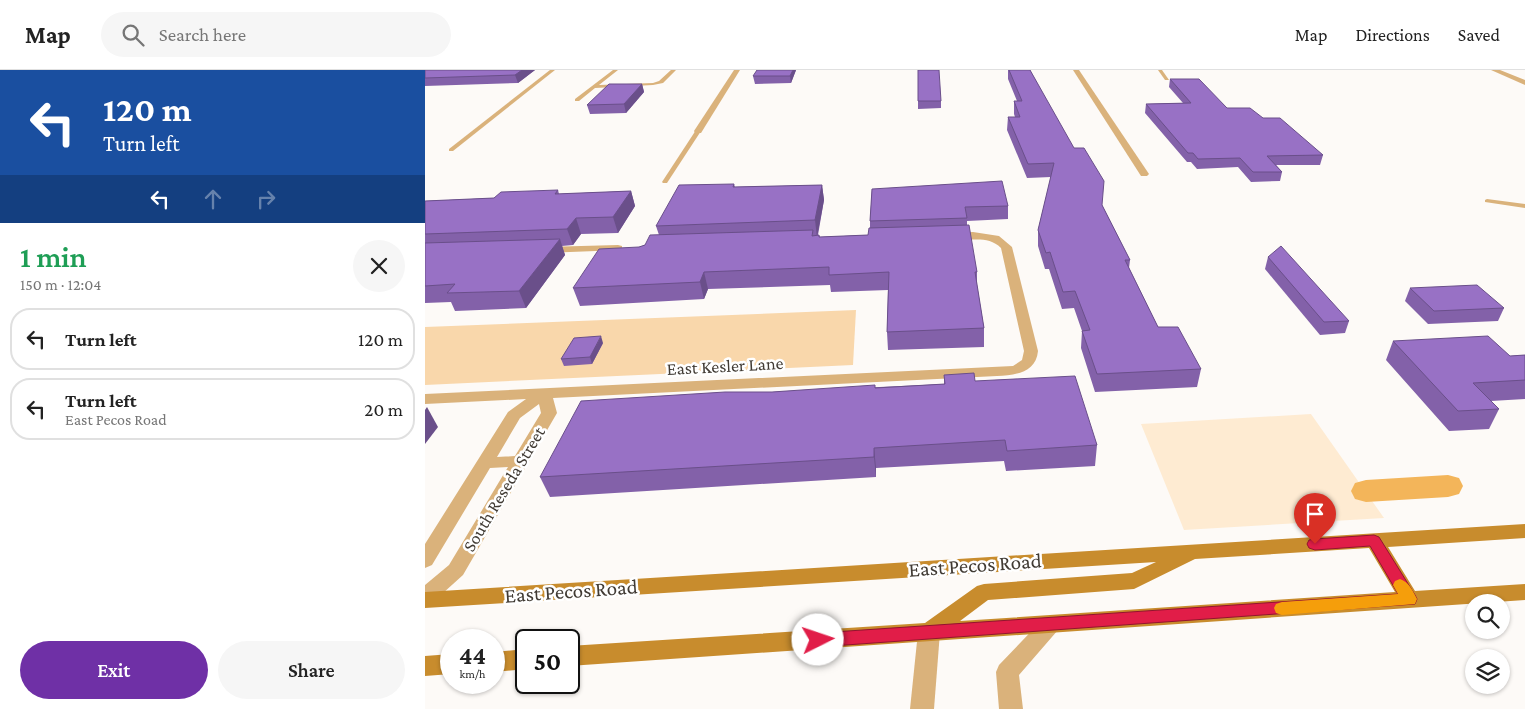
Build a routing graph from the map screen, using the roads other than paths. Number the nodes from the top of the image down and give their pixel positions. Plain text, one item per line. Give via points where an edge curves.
1 (553, 70) edge
2 (616, 70) edge
3 (674, 70) edge
4 (737, 70) edge
5 (1076, 70) edge
6 (1160, 70) edge
7 (1494, 70) edge
8 (1167, 79) dead end
9 (1525, 83) edge
10 (594, 86) junction
11 (577, 100) dead end
12 (698, 131) joint
13 (451, 150) dead end
14 (1144, 174) dead end
15 (665, 182) dead end
16 (1487, 201) dead end
17 (1525, 206) edge
18 (943, 237) edge
19 (634, 247) edge
20 (535, 251) edge
21 (544, 393) junction
22 (425, 399) edge
23 (520, 461) junction
24 (484, 463) junction
25 (1525, 531) edge
26 (1374, 540) junction
27 (1196, 551) junction
28 (425, 560) edge
29 (1525, 592) edge
30 (425, 599) edge
31 (1409, 599) junction
32 (1051, 624) junction
33 (929, 632) junction
34 (580, 655) edge
35 (440, 665) edge
36 (425, 666) edge
37 (922, 709) edge
38 (1011, 709) edge

1 - 13 lane
2 - 10 lane
3 - 10 lane via 661,82 653,84
4 - 12 street
5 - 14 street
6 - 8 lane
7 - 9 street
10 - 11 lane
12 - 15 lane
16 - 17 lane
18 - 21 street, East Kesler Lane via 996,238 1006,246 1029,342 1031,359 1026,366 997,372
19 - 20 street
21 - 22 street, East Kesler Lane
21 - 23 street, South Reseda Street via 549,413
21 - 24 street, South Reseda Street via 513,415
23 - 24 street
23 - 30 street, South Reseda Street via 456,570
24 - 28 street, South Reseda Street
25 - 26 main road, East Pecos Road
26 - 27 main road, East Pecos Road
26 - 31 main road
27 - 30 main road, East Pecos Road
27 - 33 main road via 1134,582 984,592
29 - 31 main road
31 - 32 main road
32 - 33 main road
32 - 38 street via 1007,672
33 - 34 main road
33 - 37 street
35 - 36 main road

